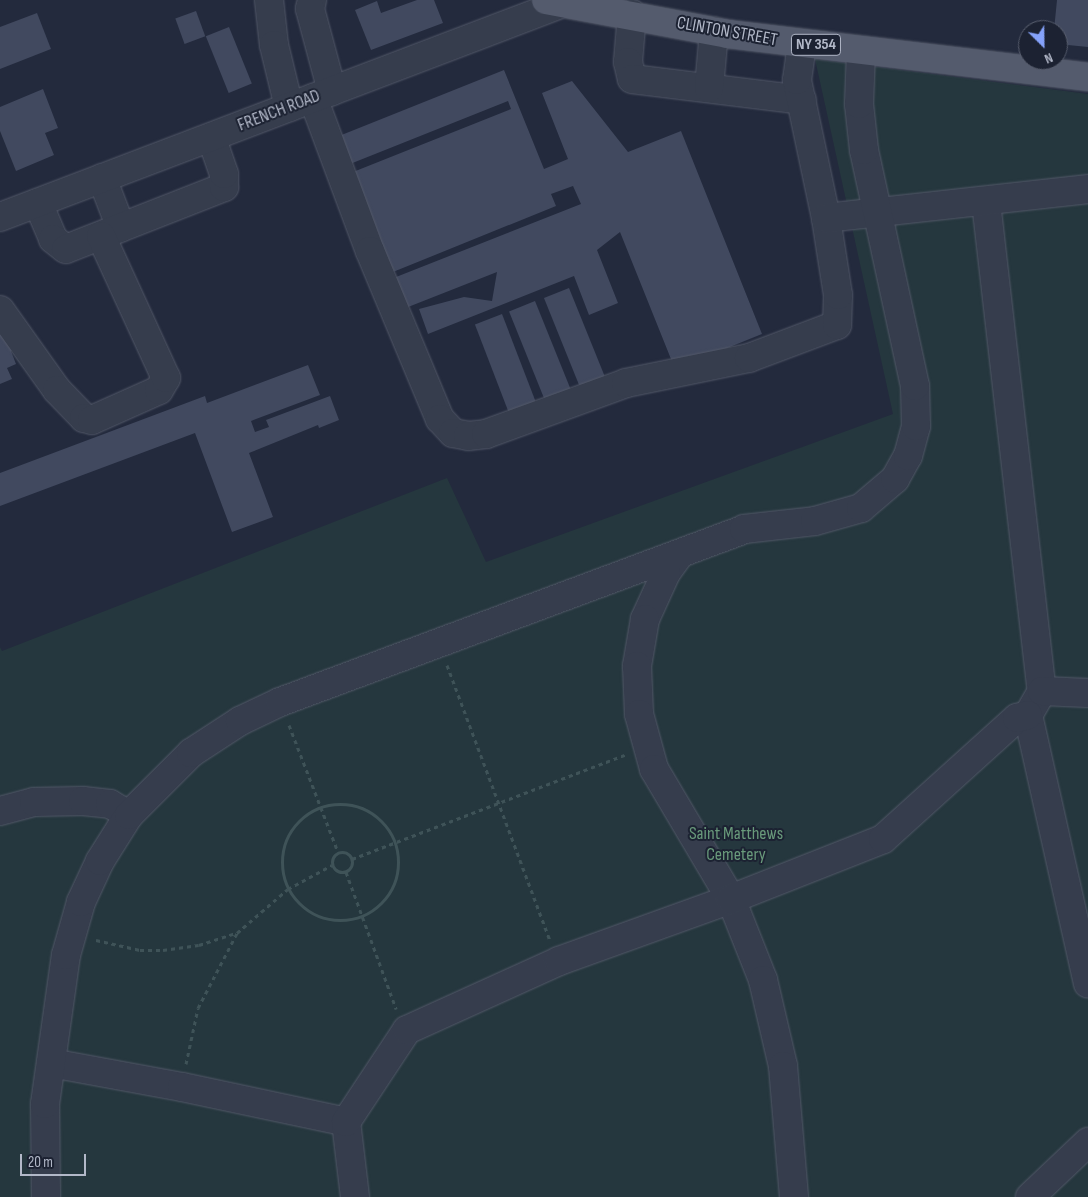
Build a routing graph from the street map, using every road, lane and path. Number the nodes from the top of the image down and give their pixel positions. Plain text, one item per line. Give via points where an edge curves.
1 (269, 0) edge
2 (312, 0) edge
3 (552, 2) edge
4 (632, 14) junction
5 (714, 32) junction
6 (802, 44) junction
7 (861, 50) junction
8 (1088, 77) edge
9 (709, 88) junction
10 (311, 99) junction
11 (802, 100) junction
12 (211, 136) junction
13 (102, 178) junction
14 (1088, 189) edge
15 (986, 202) junction
16 (38, 203) junction
17 (878, 210) junction
18 (0, 217) edge
19 (826, 218) junction
20 (111, 232) junction
21 (0, 310) edge
22 (678, 555) junction
23 (438, 643) junction
24 (1042, 691) junction
25 (1088, 693) edge
26 (280, 702) junction
27 (1028, 715) junction
28 (646, 748) junction
29 (499, 803) junction
30 (321, 806) junction
31 (0, 811) edge
32 (129, 815) junction
33 (395, 840) junction
34 (338, 852) junction
35 (352, 858) junction
36 (332, 865) junction
37 (346, 872) junction
38 (288, 889) junction
39 (731, 899) junction
40 (361, 916) junction
41 (71, 933) junction
42 (237, 933) junction
43 (559, 961) junction
44 (1088, 983) edge
45 (407, 1030) junction
46 (51, 1063) junction
47 (182, 1087) junction
48 (346, 1122) junction
49 (1088, 1142) edge
50 (46, 1197) edge
51 (355, 1197) edge
52 (794, 1197) edge
53 (1030, 1197) edge

1 - 10 street via 274,45
2 - 10 street
3 - 4 main road, CLINTON STREET / NY 354
3 - 10 street, FRENCH ROAD
4 - 5 main road, CLINTON STREET / NY 354
4 - 9 street via 628,62 632,79
5 - 6 main road, CLINTON STREET / NY 354
5 - 9 street
6 - 7 main road, CLINTON STREET / NY 354
6 - 11 street via 797,80
7 - 8 main road, CLINTON STREET / NY 354
7 - 17 street via 861,130
9 - 11 street
10 - 12 street, FRENCH ROAD
10 - 19 street via 413,358 440,419 453,433 468,436 486,434 626,383 748,358 837,325 838,295
11 - 19 street
12 - 13 street, FRENCH ROAD
12 - 20 street via 224,174 224,187
13 - 16 street, FRENCH ROAD
13 - 20 street
14 - 15 street
15 - 17 street
15 - 24 street
16 - 18 street, FRENCH ROAD
16 - 20 street via 52,239 66,249
17 - 19 street
17 - 22 street via 910,360 916,407 912,443 895,479 861,508 815,521 744,529
20 - 21 street via 166,378 159,390 92,420 84,418 57,390
22 - 23 street
22 - 28 street via 649,606 639,645 637,699
23 - 26 street
23 - 29 path
24 - 25 street
24 - 27 street
26 - 30 path
26 - 32 street via 210,739 163,778
27 - 39 street via 1016,718 883,840
27 - 44 street
28 - 29 path
28 - 39 street via 671,803
29 - 33 path
29 - 43 path
30 - 33 path via 351,804 364,808 388,827
30 - 34 path
30 - 38 path via 298,821 284,845 283,873
31 - 32 street via 34,802 83,801 110,804
32 - 41 street via 88,882
33 - 35 path
33 - 40 path via 399,859 393,886 375,909
34 - 35 path via 345,852
34 - 36 path
35 - 37 path
36 - 37 path via 338,871
36 - 38 path
37 - 40 path
38 - 40 path via 305,908 321,917 340,920
38 - 42 path
39 - 43 street
39 - 52 street via 758,966 776,1028
40 - 45 path
41 - 42 path via 123,947 163,950 199,945
41 - 46 street
42 - 47 path via 198,1008
43 - 45 street
45 - 48 street
46 - 47 street
46 - 50 street via 43,1136
47 - 48 street
48 - 51 street
49 - 53 street

